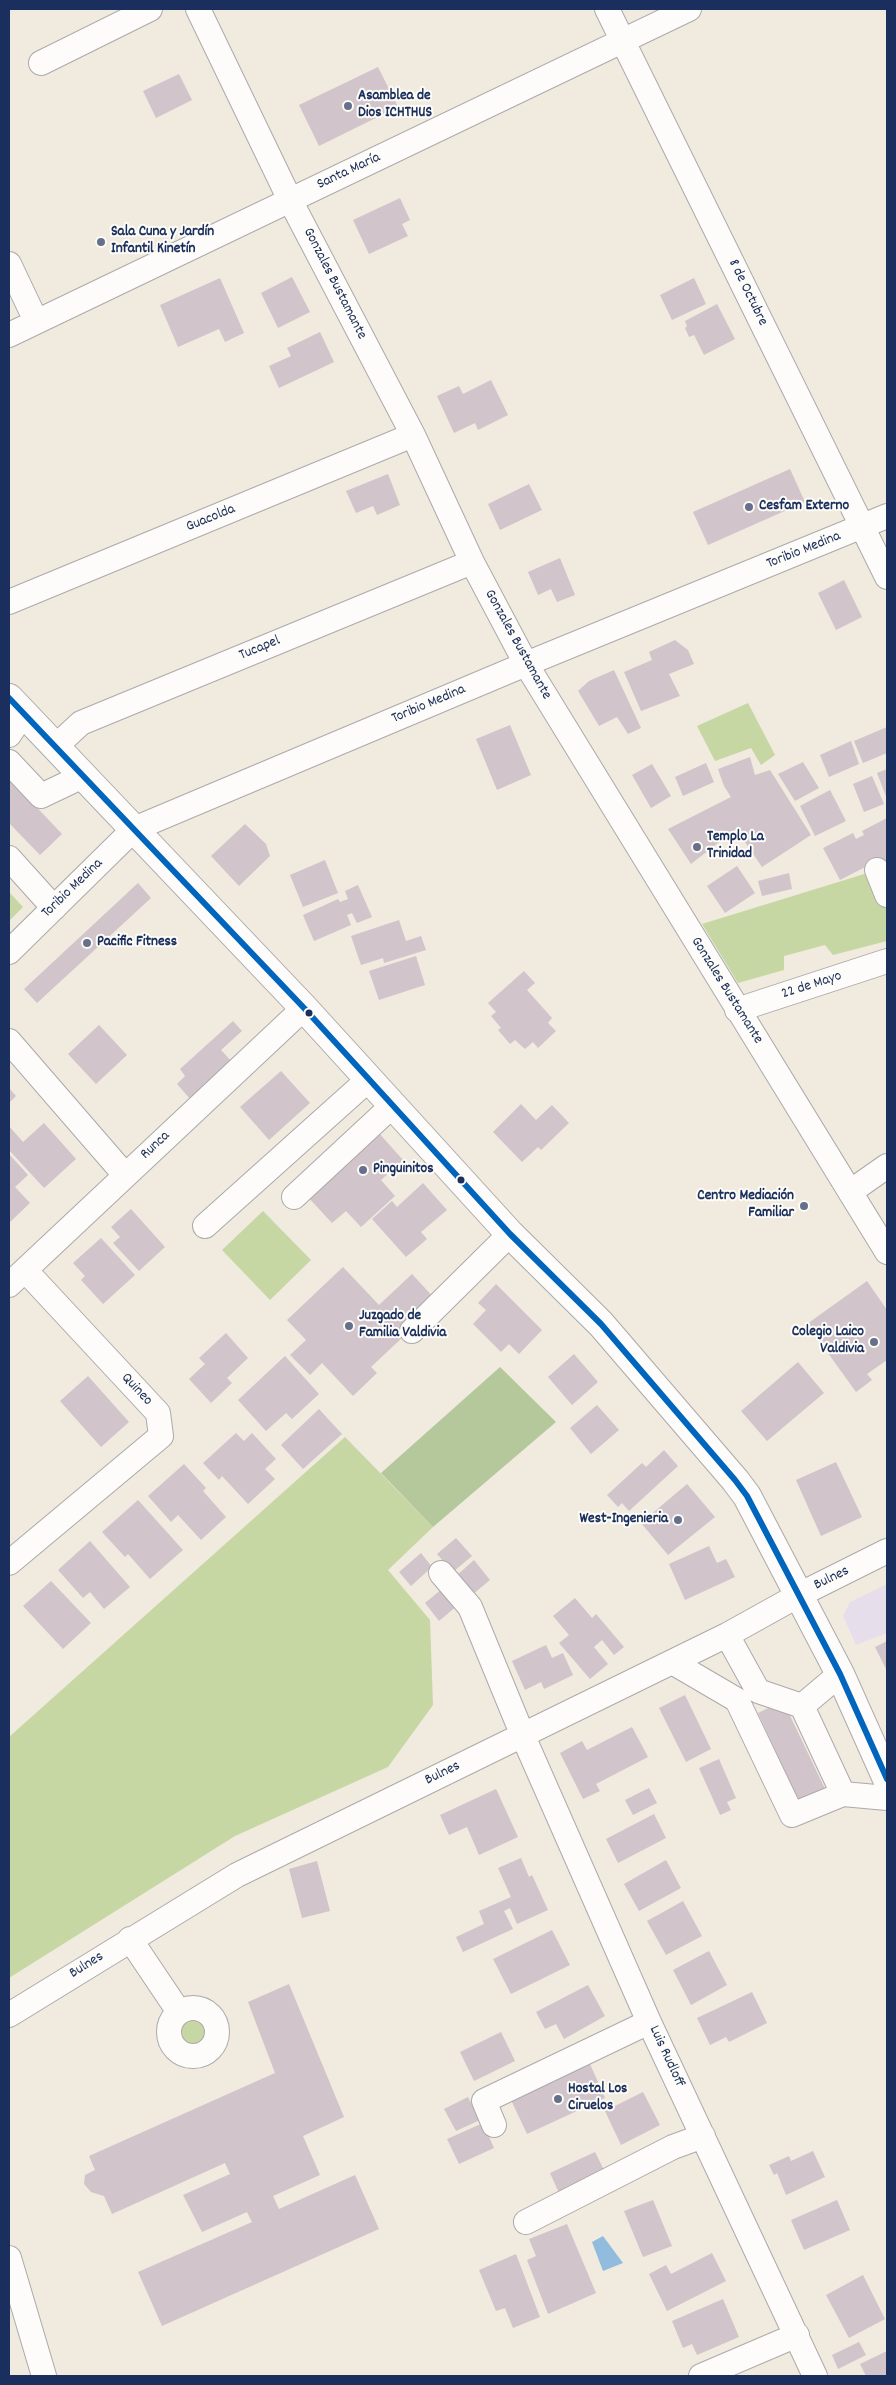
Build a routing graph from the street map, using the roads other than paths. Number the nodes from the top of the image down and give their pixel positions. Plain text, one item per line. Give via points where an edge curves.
1 (150, 9) edge
2 (198, 9) edge
3 (607, 9) edge
4 (689, 9) edge
5 (623, 42) junction
6 (41, 63) dead end
7 (290, 200) junction
8 (9, 264) edge
9 (36, 321) junction
10 (9, 335) edge
11 (413, 436) junction
12 (887, 516) edge
13 (862, 527) junction
14 (472, 562) junction
15 (887, 578) edge
16 (9, 602) edge
17 (526, 664) junction
18 (14, 716) edge
19 (55, 747) junction
20 (9, 762) edge
21 (83, 776) junction
22 (134, 830) junction
23 (9, 858) edge
24 (877, 870) dead end
25 (887, 895) edge
26 (54, 908) junction
27 (9, 952) edge
28 (887, 961) edge
29 (304, 1008) junction
30 (737, 1010) junction
31 (9, 1041) edge
32 (369, 1079) junction
33 (392, 1106) junction
34 (887, 1166) edge
35 (125, 1175) junction
36 (850, 1192) junction
37 (294, 1197) dead end
38 (205, 1226) dead end
39 (510, 1234) junction
40 (887, 1252) edge
41 (17, 1277) edge
42 (412, 1331) dead end
43 (887, 1551) edge
44 (9, 1562) edge
45 (441, 1573) dead end
46 (799, 1595) junction
47 (727, 1635) junction
48 (672, 1662) junction
49 (840, 1674) junction
50 (802, 1706) junction
51 (522, 1736) junction
52 (887, 1779) edge
53 (843, 1794) junction
54 (887, 1798) edge
55 (130, 1939) junction
56 (179, 2012) dead end
57 (9, 2015) edge
58 (649, 2022) junction
59 (494, 2125) dead end
60 (703, 2136) junction
61 (526, 2222) dead end
62 (9, 2258) edge
63 (797, 2335) junction
64 (44, 2376) edge
65 (701, 2376) edge
66 (816, 2376) edge

1 - 6 street
2 - 7 street, Gonzales Bustamante
3 - 5 street, 8 de Octubre
4 - 5 street, Santa María
5 - 7 street, Santa María
5 - 13 street, 8 de Octubre
7 - 9 street, Santa María
7 - 11 street, Gonzales Bustamante
8 - 9 street
9 - 10 street, Santa María
11 - 14 street, Gonzales Bustamante
11 - 16 street, Guacolda
12 - 13 street, Toribio Medina
13 - 15 street, 8 de Octubre
13 - 17 street, Toribio Medina
14 - 17 street, Gonzales Bustamante
14 - 19 street, Tucapel via 81,723
17 - 22 street, Toribio Medina
17 - 30 street, Gonzales Bustamante
18 - 19 main road
19 - 21 main road
20 - 21 street via 41,796
21 - 22 main road
22 - 26 street, Toribio Medina
22 - 29 main road
23 - 26 street
24 - 25 street
26 - 27 street, Toribio Medina
28 - 30 street, 22 de Mayo
29 - 32 main road
29 - 35 street, Runca
30 - 36 street, Gonzales Bustamante
31 - 35 street
32 - 33 main road
32 - 38 street
33 - 37 street
33 - 39 main road
34 - 36 street
35 - 41 street, Runca
36 - 40 street, Gonzales Bustamante
39 - 42 street
39 - 46 main road via 600,1324 735,1480 747,1496
41 - 44 street, Quineo via 158,1413 161,1436
43 - 46 street, Bulnes
45 - 51 street, Luis Rudloff via 470,1607
46 - 47 street, Bulnes
46 - 49 main road
47 - 48 street, Bulnes
47 - 50 street via 758,1691
48 - 51 street, Bulnes
48 - 53 street via 738,1700 792,1815
49 - 50 street
49 - 52 main road
50 - 53 street
51 - 55 street, Bulnes via 237,1875
51 - 58 street, Luis Rudloff
53 - 54 street
55 - 56 street
55 - 57 street, Bulnes
58 - 59 street via 484,2101
58 - 60 street, Luis Rudloff
60 - 61 street via 673,2147
60 - 63 street, Luis Rudloff
62 - 64 street
63 - 65 street
63 - 66 street, Luis Rudloff

